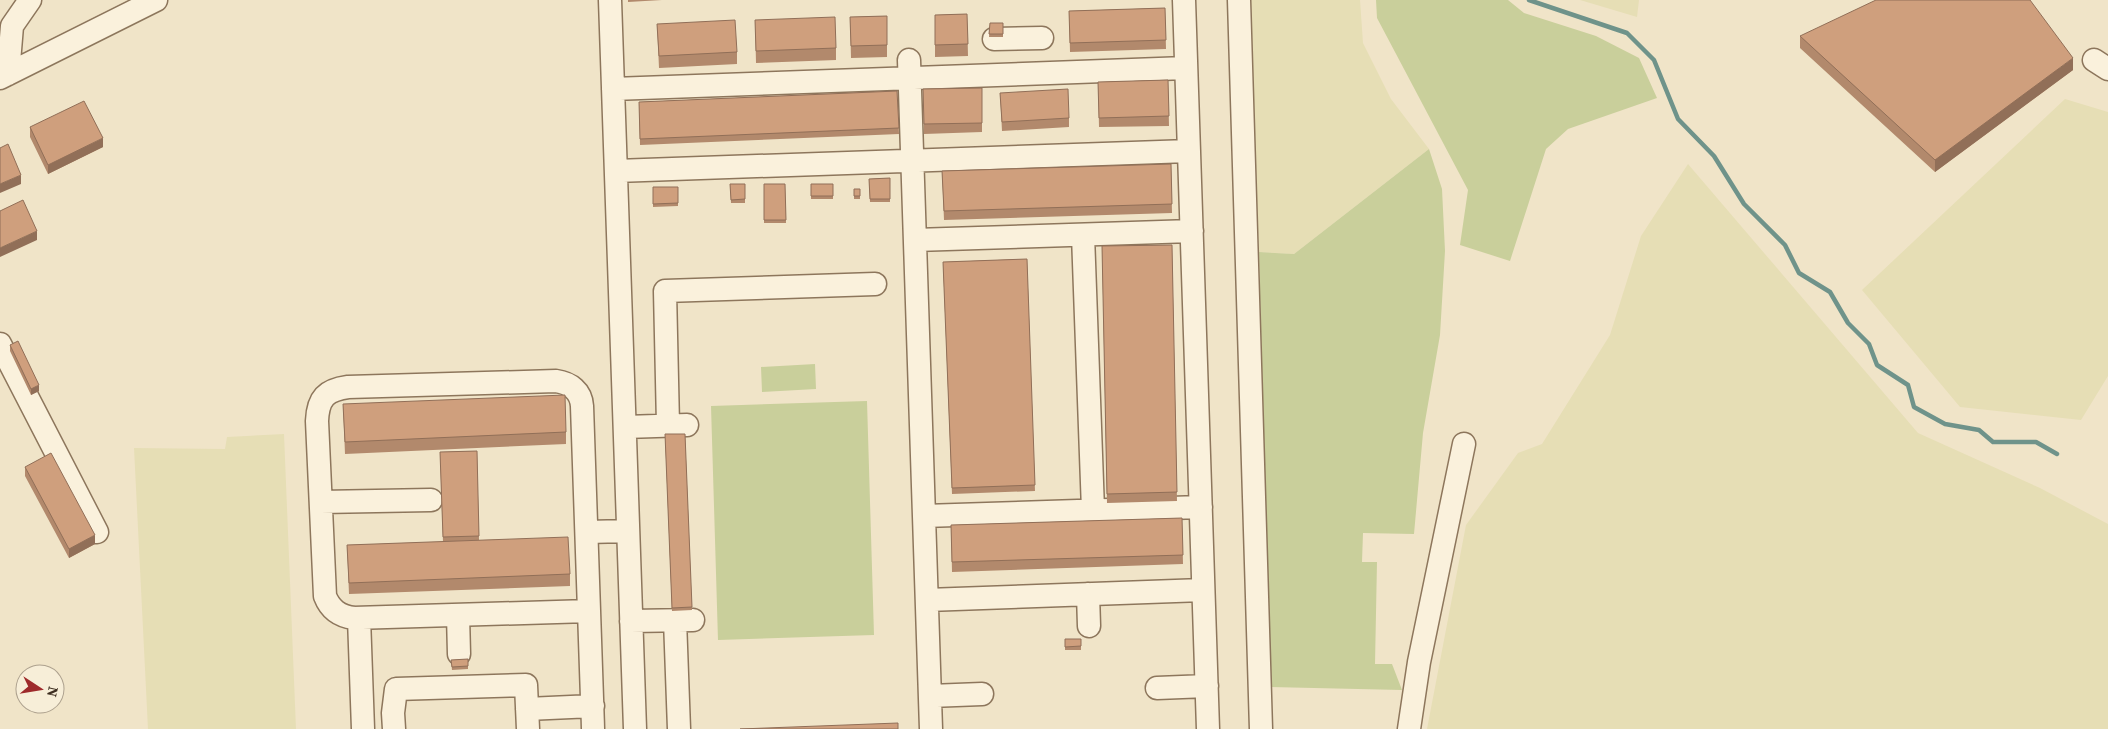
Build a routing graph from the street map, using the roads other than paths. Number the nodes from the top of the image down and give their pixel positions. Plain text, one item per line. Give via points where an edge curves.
1 (30, 0) edge
2 (156, 0) edge
3 (610, 0) edge
4 (1184, 0) edge
5 (1239, 0) edge
6 (6, 24) edge
7 (1017, 32) junction
8 (1042, 38) dead end
9 (994, 39) edge
10 (1186, 68) junction
11 (909, 69) junction
12 (1017, 74) junction
13 (4, 76) edge
14 (613, 89) junction
15 (1189, 150) junction
16 (912, 160) junction
17 (616, 171) junction
18 (1192, 231) junction
19 (1083, 234) junction
20 (915, 240) junction
21 (875, 284) dead end
22 (0, 344) edge
23 (625, 427) junction
24 (1464, 444) dead end
25 (431, 500) dead end
26 (321, 502) junction
27 (1201, 507) junction
28 (1093, 510) junction
29 (924, 516) junction
30 (628, 531) junction
31 (97, 532) dead end
32 (587, 532) junction
33 (1203, 590) junction
34 (1088, 594) junction
35 (926, 600) junction
36 (589, 611) junction
37 (458, 615) junction
38 (359, 618) junction
39 (631, 621) junction
40 (1089, 626) dead end
41 (459, 654) dead end
42 (1206, 686) junction
43 (1157, 688) dead end
44 (982, 694) dead end
45 (930, 696) junction
46 (592, 706) junction
47 (528, 719) edge
48 (363, 721) edge
49 (393, 721) edge
50 (593, 729) edge
51 (635, 729) edge
52 (679, 729) edge
53 (931, 729) edge
54 (1208, 729) edge
55 (1261, 729) edge
56 (1409, 729) edge

1 - 6 street
2 - 13 street
3 - 14 street
4 - 10 street
5 - 55 street
6 - 13 street
7 - 8 street
7 - 9 street
7 - 12 street
10 - 12 street
10 - 15 street
11 - 12 street
11 - 14 street
11 - 16 street
14 - 17 street
15 - 16 street
15 - 18 street
16 - 17 street
16 - 20 street
17 - 23 street
18 - 19 street
18 - 27 street
19 - 20 street
19 - 28 street
20 - 29 street
21 - 23 street via 666,291 678,425
22 - 31 street
23 - 30 street
24 - 56 street via 1419,662
25 - 26 street
26 - 32 street via 317,414 324,396 334,389 556,381 574,389 582,401
26 - 38 street via 325,596 334,610 343,616
27 - 28 street
27 - 33 street
28 - 29 street
29 - 35 street
30 - 32 street
30 - 39 street
32 - 36 street
33 - 34 street
33 - 42 street
34 - 35 street
34 - 40 street
35 - 45 street
36 - 37 street
36 - 46 street
37 - 38 street
37 - 41 street
38 - 48 street
39 - 51 street
39 - 52 street via 684,620
42 - 43 street
42 - 54 street
44 - 45 street
45 - 53 street
46 - 47 street
46 - 50 street
47 - 49 street via 526,685 396,689
48 - 49 street

